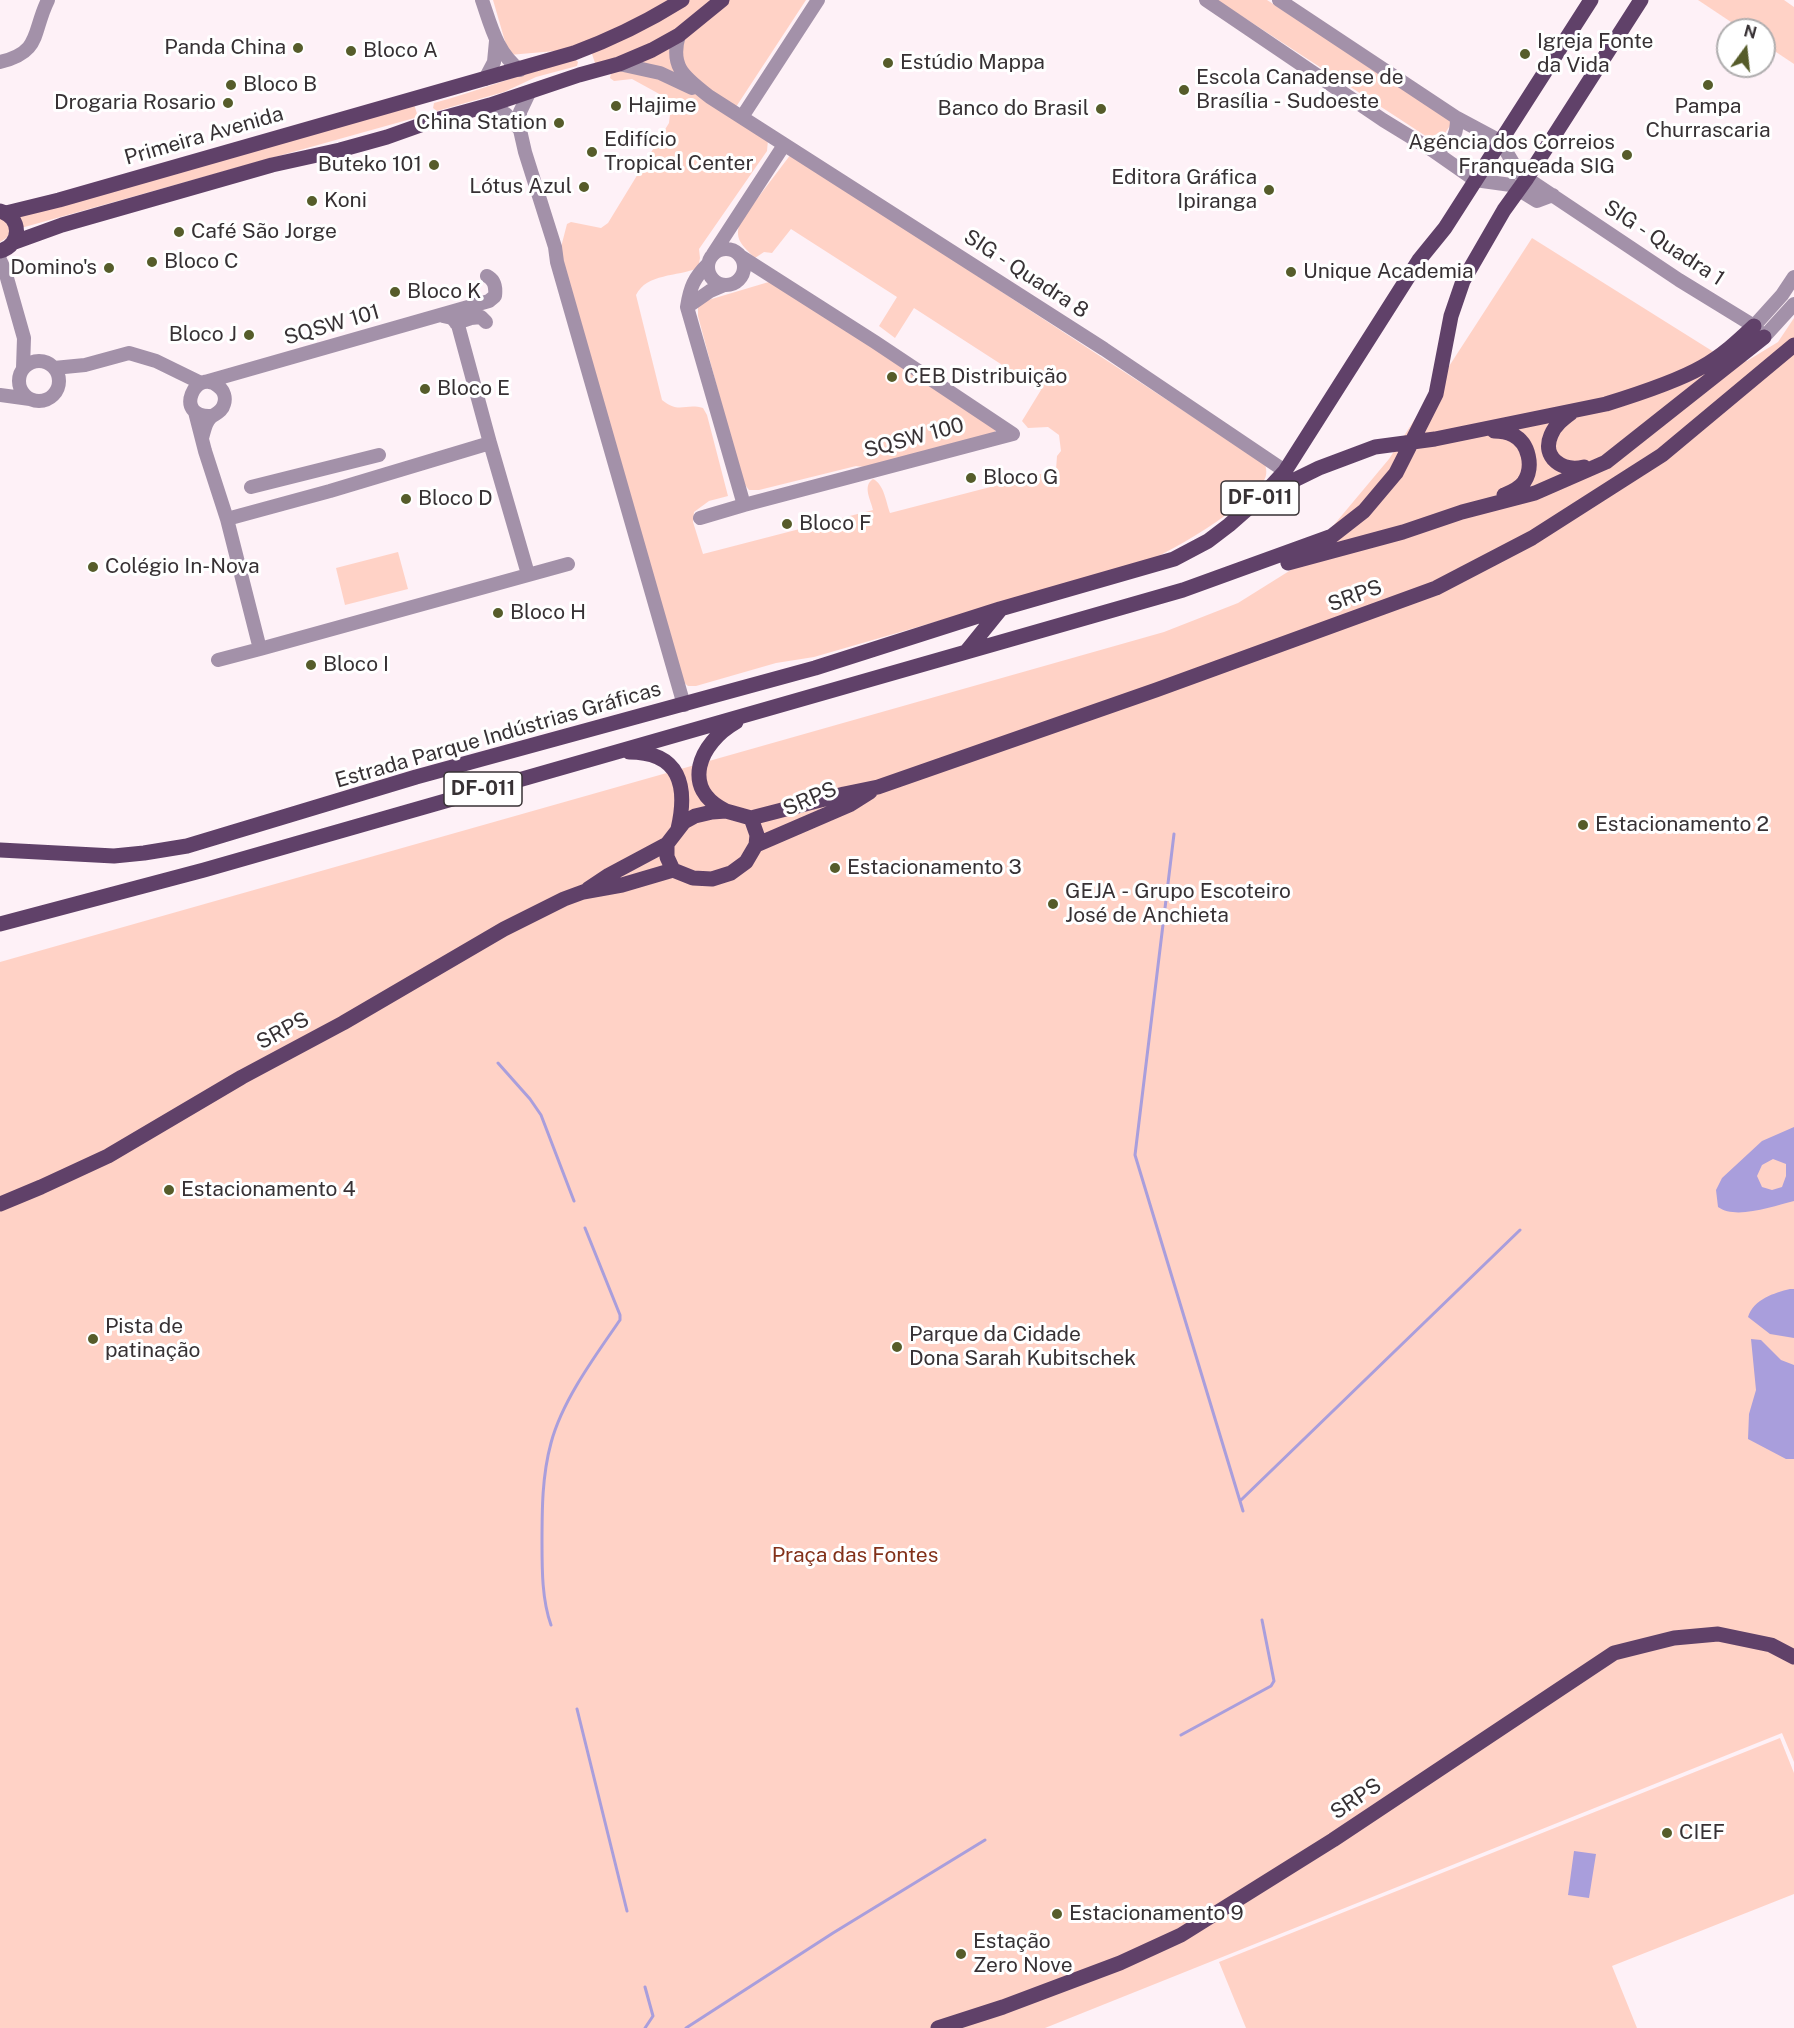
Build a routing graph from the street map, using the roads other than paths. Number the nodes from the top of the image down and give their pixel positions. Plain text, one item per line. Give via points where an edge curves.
1 (48, 0) edge
2 (482, 0) edge
3 (682, 0) edge
4 (722, 0) edge
5 (818, 0) edge
6 (1206, 0) edge
7 (1279, 0) edge
8 (1591, 0) edge
9 (1641, 0) edge
10 (679, 35) junction
11 (496, 39) junction
12 (574, 53) junction
13 (0, 62) edge
14 (619, 64) junction
15 (520, 69) junction
16 (579, 75) junction
17 (485, 79) junction
18 (529, 93) junction
19 (429, 95) junction
20 (710, 97) junction
21 (490, 105) junction
22 (742, 117) junction
23 (1457, 118) junction
24 (432, 121) junction
25 (520, 129) junction
26 (1500, 141) junction
27 (784, 145) junction
28 (1432, 150) junction
29 (1475, 180) junction
30 (1521, 180) junction
31 (2, 211) edge
32 (732, 225) junction
33 (6, 254) edge
34 (738, 254) junction
35 (710, 259) junction
36 (770, 274) junction
37 (488, 276) dead end
38 (1794, 277) edge
39 (730, 284) junction
40 (1794, 304) edge
41 (687, 307) junction
42 (443, 316) junction
43 (486, 322) dead end
44 (456, 323) junction
45 (1759, 331) junction
46 (24, 338) junction
47 (1794, 345) edge
48 (85, 365) junction
49 (53, 367) junction
50 (22, 371) junction
51 (176, 372) junction
52 (236, 374) junction
53 (203, 383) junction
54 (0, 388) edge
55 (59, 388) junction
56 (224, 393) junction
57 (0, 395) edge
58 (191, 395) junction
59 (30, 399) junction
60 (1573, 411) junction
61 (195, 412) junction
62 (212, 417) junction
63 (1484, 430) junction
64 (202, 438) junction
65 (490, 443) junction
66 (379, 455) dead end
67 (1606, 462) junction
68 (321, 469) junction
69 (1285, 471) junction
70 (250, 487) dead end
71 (330, 491) junction
72 (1262, 496) junction
73 (744, 505) junction
74 (1462, 513) junction
75 (700, 518) dead end
76 (227, 519) junction
77 (568, 564) dead end
78 (528, 574) junction
79 (1184, 590) junction
80 (1000, 609) junction
81 (260, 649) junction
82 (966, 652) junction
83 (218, 660) dead end
84 (684, 705) junction
85 (752, 713) junction
86 (608, 753) junction
87 (878, 787) junction
88 (726, 811) junction
89 (750, 818) junction
90 (678, 829) junction
91 (668, 844) junction
92 (756, 845) junction
93 (0, 850) edge
94 (673, 870) junction
95 (583, 892) junction
96 (0, 924) edge
97 (0, 1204) edge
98 (1794, 1658) edge
99 (938, 2028) edge

1 - 13 street via 31,45 18,58
2 - 11 street
3 - 12 main road, Primeira Avenida via 650,20
4 - 10 main road
5 - 22 street
6 - 28 street
7 - 23 street
8 - 26 main road, Estrada Parque Indústrias Gráficas / DF-011
9 - 30 main road, DF-011
10 - 14 main road
10 - 20 street, SIG - Quadra 8 via 675,57 678,65
11 - 15 street via 508,61
11 - 17 street via 494,62
12 - 15 main road, Primeira Avenida
12 - 16 main road via 583,62
14 - 16 main road
14 - 20 street, SIG - Quadra 8 via 677,80
15 - 17 main road, Primeira Avenida
16 - 18 main road
17 - 19 main road, Primeira Avenida
18 - 21 main road
18 - 25 street via 520,112
19 - 24 main road via 424,107
19 - 31 main road, Primeira Avenida
20 - 22 street, SIG - Quadra 8
21 - 24 main road
21 - 25 street
22 - 27 street, SIG - Quadra 8
23 - 26 street
23 - 28 street via 1454,140
24 - 33 main road via 387,137 272,165 62,225
25 - 84 street
26 - 29 main road, Estrada Parque Indústrias Gráficas / DF-011
26 - 30 street
27 - 32 street
27 - 69 street, SIG - Quadra 8 via 1104,349
28 - 29 street
29 - 30 street via 1511,185
29 - 69 main road, Estrada Parque Indústrias Gráficas / DF-011 via 1419,260
30 - 45 street, SIG - Quadra 1 via 1553,195
30 - 79 main road, DF-011 via 1463,281 1451,316 1436,394 1396,473 1364,511 1332,536
31 - 33 main road via 15,222 17,236
32 - 34 street
32 - 35 street
33 - 46 street
34 - 35 street via 724,249
34 - 36 street, SQSW 100
34 - 39 street via 743,273
35 - 39 street via 710,276 718,284
35 - 41 street via 696,276
36 - 39 street
36 - 73 street, SQSW 100 via 1013,434
37 - 42 street, SQSW 101 via 495,285 495,297
38 - 45 street
39 - 41 street via 710,291
40 - 45 street
41 - 73 street
42 - 44 street
42 - 52 street, SQSW 101
43 - 44 street via 481,317
44 - 65 street
45 - 60 main road via 1702,367 1625,398
45 - 67 main road
46 - 49 street
46 - 50 street
47 - 87 main road, SRPS via 1662,455 1532,538 1437,588
48 - 49 street
48 - 51 street via 129,353
48 - 55 street
49 - 50 street via 40,361 28,364
49 - 55 street via 59,376
50 - 54 street
50 - 59 street via 20,386
51 - 53 street
51 - 58 street
52 - 53 street, SQSW 101
52 - 56 street
53 - 56 street via 216,384
53 - 58 street
55 - 59 street via 45,401
56 - 62 street via 222,410
57 - 59 street
58 - 61 street
60 - 63 main road
60 - 67 main road via 1555,427 1548,444 1550,453 1562,467 1572,470
61 - 62 street
61 - 64 street
62 - 64 street
63 - 72 main road via 1365,450
63 - 74 main road via 1510,433 1521,441 1529,458 1528,474 1515,491
64 - 76 street
65 - 71 street
65 - 78 street
66 - 68 street
67 - 74 main road via 1535,493
68 - 70 street
68 - 71 street
69 - 72 main road, Estrada Parque Indústrias Gráficas / DF-011
71 - 76 street
72 - 80 main road, Estrada Parque Indústrias Gráficas / DF-011 via 1215,536 1173,559
73 - 75 street
74 - 79 main road
76 - 81 street
77 - 78 street
78 - 81 street
79 - 82 main road, DF-011
80 - 82 main road
80 - 84 main road, Estrada Parque Indústrias Gráficas / DF-011 via 826,665
81 - 83 street
82 - 85 main road, DF-011
84 - 93 main road, Estrada Parque Indústrias Gráficas / DF-011 via 416,777 187,846 114,856
85 - 86 main road, DF-011
85 - 88 main road via 709,742 700,760 699,775 707,799
86 - 90 main road via 646,752 672,767 681,786
86 - 96 main road, DF-011 via 204,870
87 - 89 main road, SRPS
87 - 92 main road, SRPS via 851,804
88 - 89 main road, SRPS
88 - 90 main road, SRPS via 695,816
89 - 92 main road via 757,835
90 - 91 main road, SRPS
91 - 94 main road via 667,857
91 - 95 main road, SRPS
92 - 94 main road, SRPS via 746,862 731,873 712,879 693,878
94 - 95 main road, SRPS
95 - 97 main road, SRPS via 504,929 108,1156
98 - 99 main road, SRPS via 1771,1645 1718,1634 1674,1638 1614,1653 1333,1840 1181,1935 1120,1964

